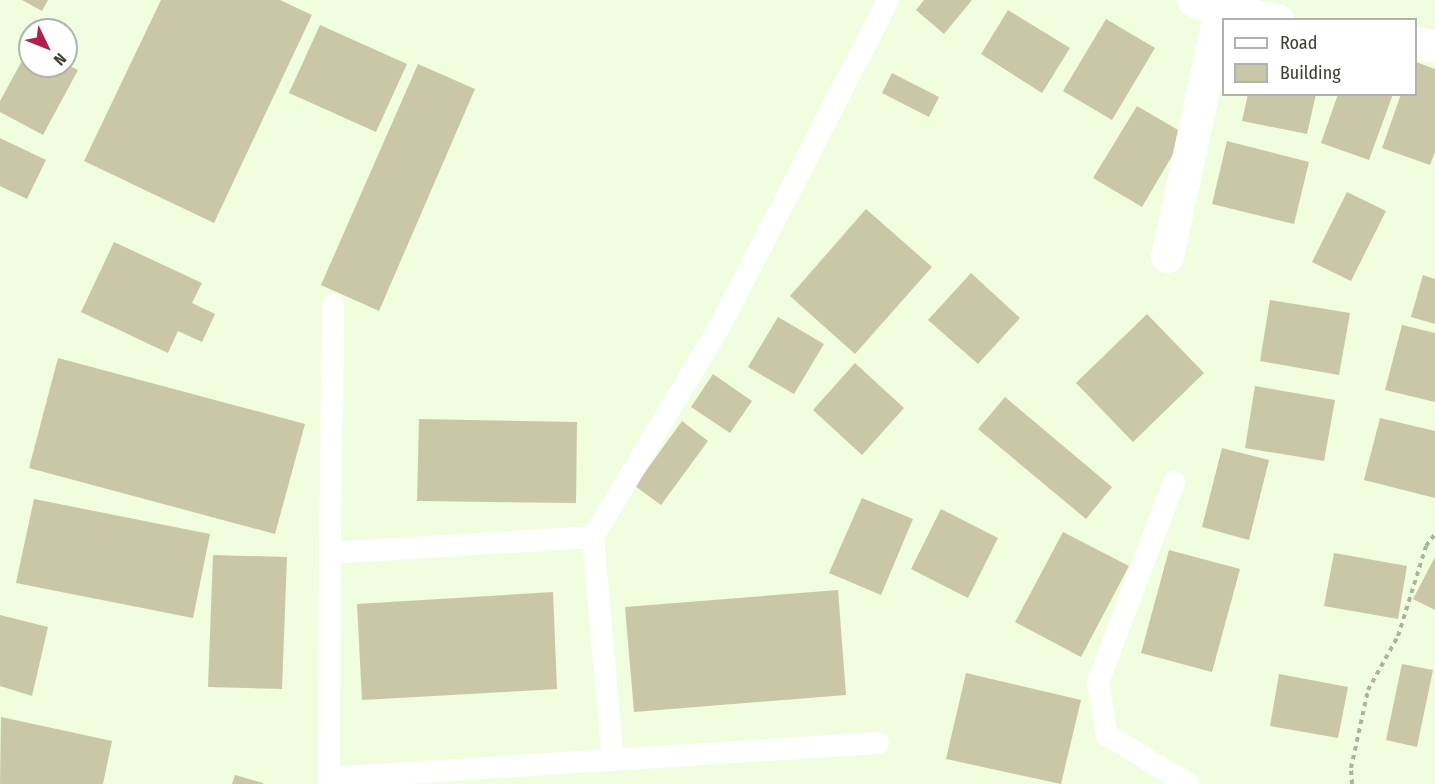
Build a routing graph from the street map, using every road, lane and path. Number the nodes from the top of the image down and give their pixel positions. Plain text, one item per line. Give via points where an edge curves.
1 (888, 0) edge
2 (1206, 5) edge
3 (1268, 18) edge
4 (1167, 256) dead end
5 (333, 305) dead end
6 (1174, 482) dead end
7 (1435, 534) edge
8 (593, 537) junction
9 (330, 553) junction
10 (878, 742) dead end
11 (613, 760) junction
12 (329, 781) edge
13 (1188, 784) edge
14 (1352, 784) edge

1 - 8 lane via 720,326
2 - 3 street
2 - 4 street
5 - 9 lane
6 - 13 lane via 1098,682 1107,735
7 - 14 path via 1426,546 1398,636 1368,690 1351,768
8 - 9 lane
8 - 11 lane
9 - 12 lane
10 - 11 lane
11 - 12 lane

